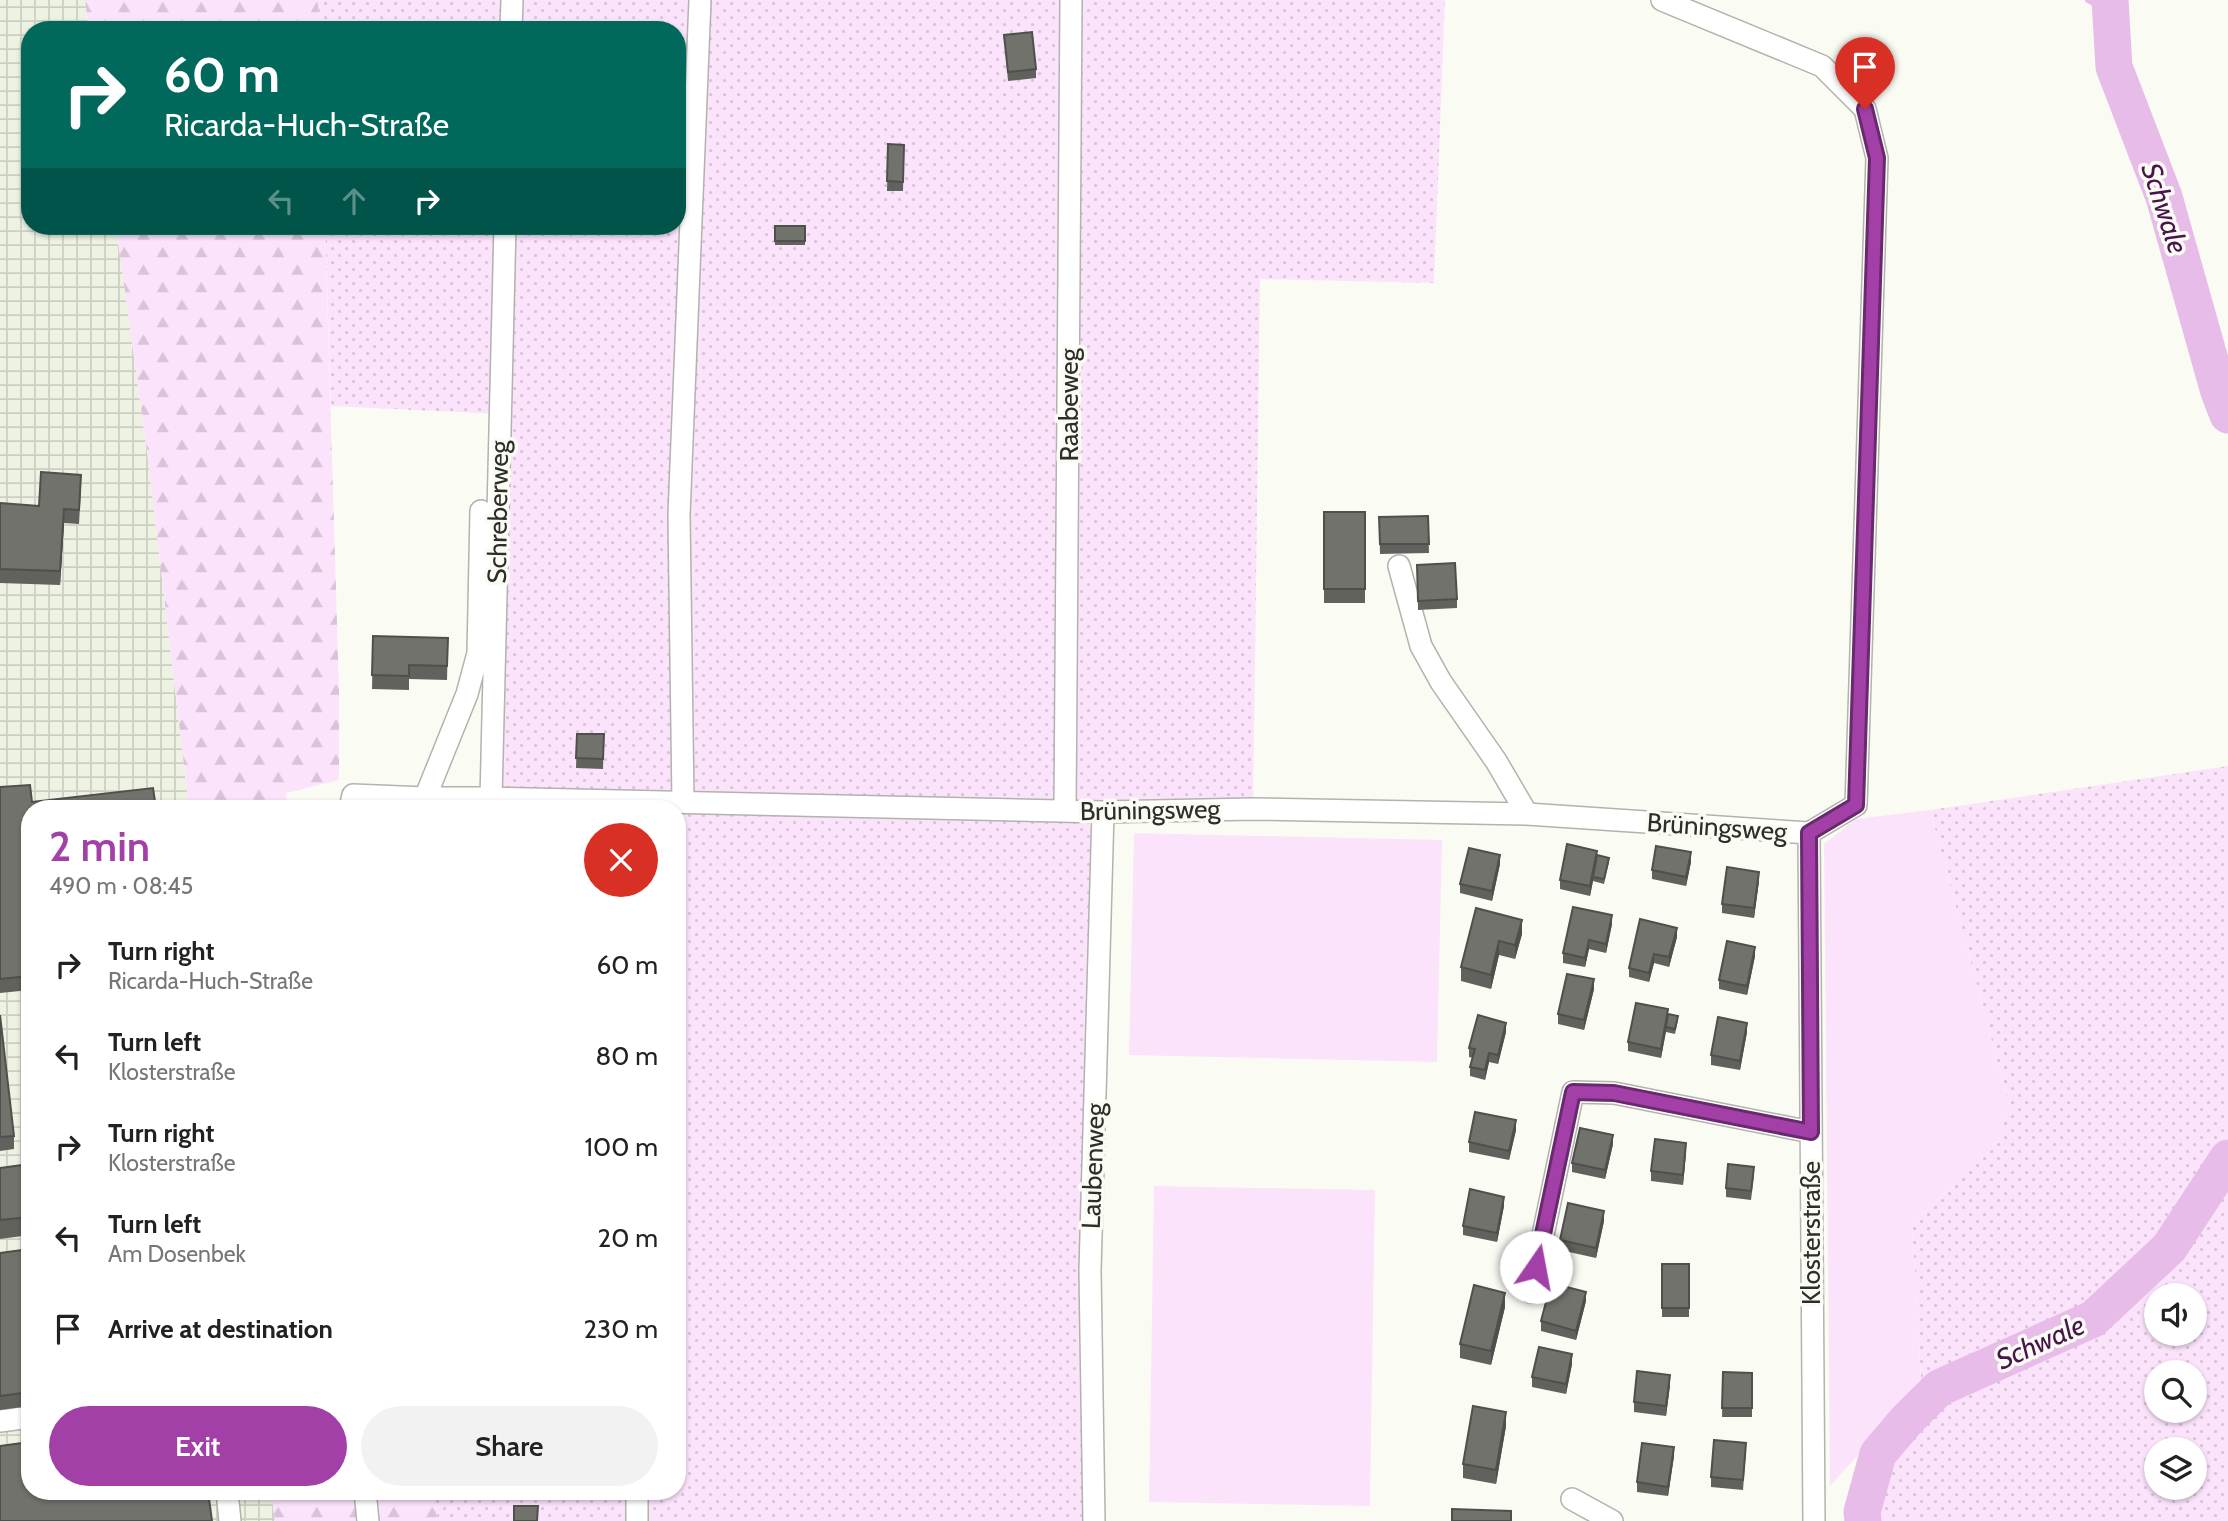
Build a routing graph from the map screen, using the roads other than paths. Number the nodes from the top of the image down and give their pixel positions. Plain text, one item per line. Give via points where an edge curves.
1 (512, 0) edge
2 (700, 0) edge
3 (1071, 0) edge
4 (1662, 0) edge
5 (511, 21) edge
6 (505, 235) edge
7 (481, 511) dead end
8 (1399, 566) dead end
9 (425, 798) junction
10 (491, 798) junction
11 (352, 800) edge
12 (539, 800) edge
13 (683, 800) edge
14 (686, 802) edge
15 (1065, 811) junction
16 (1103, 811) junction
17 (1527, 814) junction
18 (1809, 833) junction
19 (1811, 1132) junction
20 (1531, 1292) dead end
21 (21, 1418) edge
22 (0, 1421) edge
23 (1572, 1499) dead end
24 (228, 1500) edge
25 (366, 1500) edge
26 (637, 1500) edge
27 (230, 1521) edge
28 (368, 1521) edge
29 (637, 1521) edge
30 (1094, 1521) edge
31 (1612, 1521) edge
32 (1814, 1521) edge

1 - 5 street
2 - 13 street via 679,515
3 - 15 street, Raabeweg
4 - 18 street via 1822,66 1865,109 1877,158 1856,805
6 - 10 street, Schreberweg
7 - 9 street via 478,653 467,694
8 - 17 street via 1421,646
9 - 10 street, Brüningsweg
9 - 11 street, Brüningsweg via 353,795
10 - 12 street, Brüningsweg
14 - 15 street, Brüningsweg
15 - 16 street, Brüningsweg
16 - 17 street, Brüningsweg
16 - 30 street, Laubenweg via 1090,1271
17 - 18 street, Brüningsweg
18 - 19 street, Klosterstraße
19 - 20 street via 1614,1093 1573,1092
19 - 32 street, Klosterstraße
21 - 22 street
23 - 31 street
24 - 27 street
25 - 28 street
26 - 29 street

